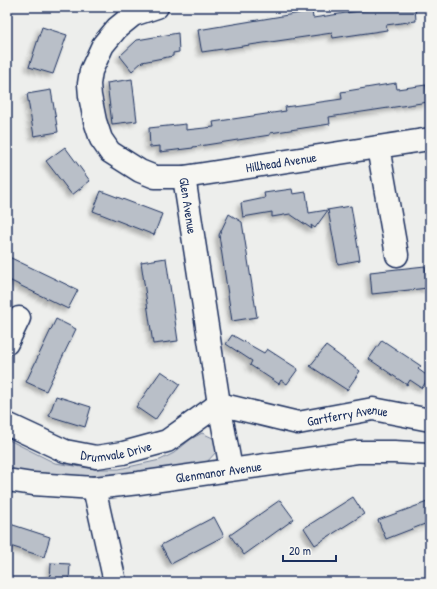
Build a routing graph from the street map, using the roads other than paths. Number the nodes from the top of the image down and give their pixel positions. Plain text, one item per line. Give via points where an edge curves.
1 (157, 7) edge
2 (430, 139) edge
3 (378, 147) junction
4 (184, 177) junction
5 (397, 255) dead end
6 (19, 318) dead end
7 (7, 343) edge
8 (219, 404) junction
9 (430, 420) edge
10 (7, 424) edge
11 (430, 454) edge
12 (231, 469) junction
13 (7, 480) edge
14 (94, 488) junction
15 (114, 582) edge

1 - 4 street, Glen Avenue via 133,15 103,45 91,71 90,96 101,139 110,152 140,171 155,177
2 - 3 street, Hillhead Avenue
3 - 4 street, Hillhead Avenue
3 - 5 street
4 - 8 street, Glen Avenue
6 - 7 street
8 - 9 street, Gartferry Avenue via 298,423 373,409
8 - 10 street, Drumvale Drive via 167,441 123,453 96,457 65,451
8 - 12 street, Glen Avenue
11 - 12 street, Glenmanor Avenue via 357,452
12 - 14 street, Glenmanor Avenue
13 - 14 street, Glenmanor Avenue
14 - 15 street

